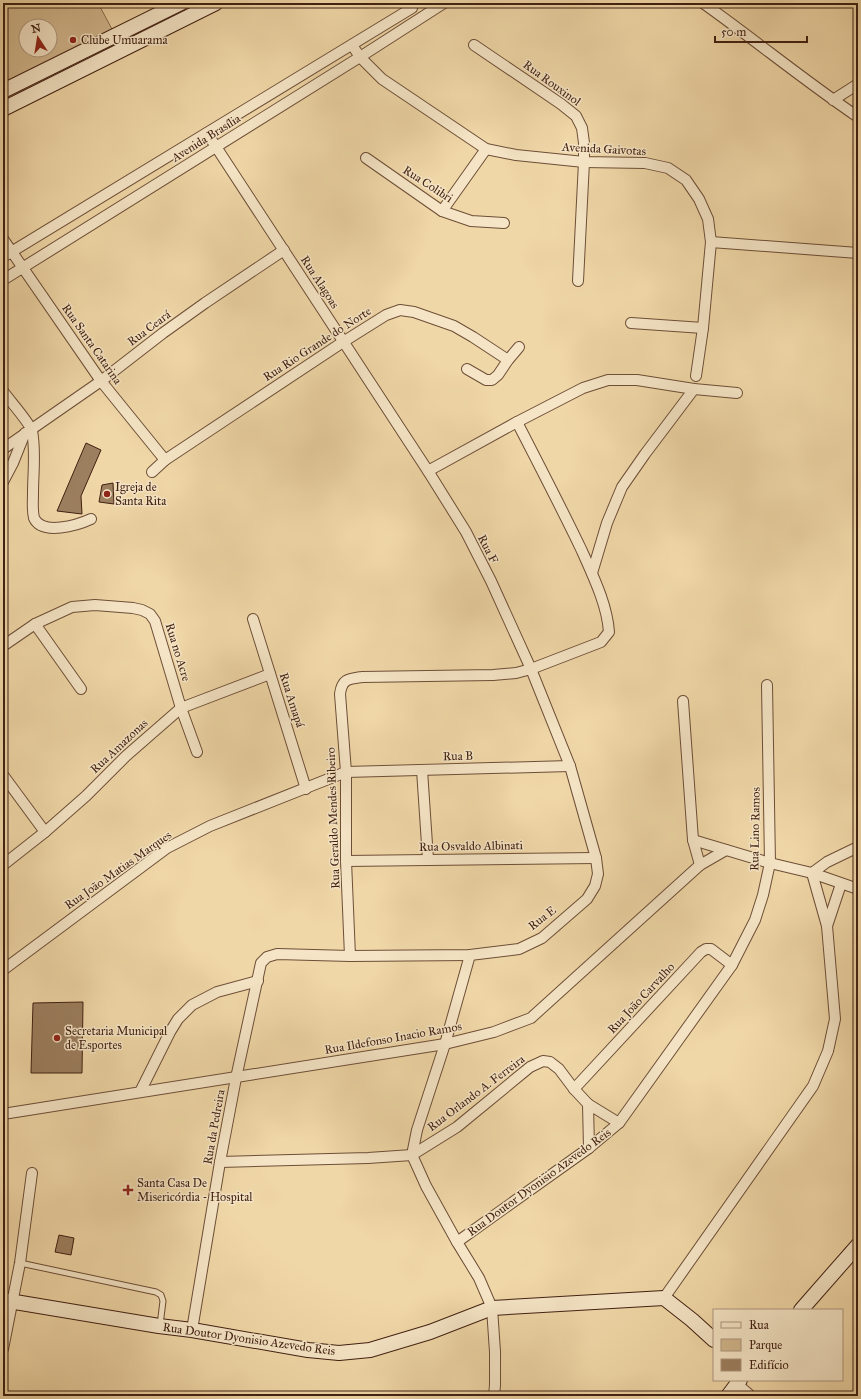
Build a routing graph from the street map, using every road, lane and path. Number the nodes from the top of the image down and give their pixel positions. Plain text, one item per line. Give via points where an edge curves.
1 (181, 3) edge
2 (216, 3) edge
3 (444, 3) edge
4 (703, 3) edge
5 (410, 5) edge
6 (422, 17) junction
7 (352, 45) junction
8 (474, 45) dead end
9 (360, 57) junction
10 (858, 84) edge
11 (3, 91) edge
12 (833, 100) junction
13 (3, 109) edge
14 (858, 117) edge
15 (207, 133) junction
16 (216, 147) junction
17 (486, 148) junction
18 (366, 158) dead end
19 (584, 162) junction
20 (442, 211) junction
21 (504, 223) dead end
22 (3, 239) edge
23 (711, 242) junction
24 (284, 250) junction
25 (858, 253) edge
26 (7, 254) edge
27 (23, 268) junction
28 (3, 280) edge
29 (578, 281) dead end
30 (631, 323) dead end
31 (703, 328) junction
32 (343, 342) junction
33 (519, 347) dead end
34 (508, 360) junction
35 (467, 369) dead end
36 (696, 376) dead end
37 (101, 382) junction
38 (694, 389) junction
39 (3, 391) edge
40 (737, 393) dead end
41 (517, 422) junction
42 (28, 431) junction
43 (411, 446) joint
44 (3, 449) edge
45 (165, 460) junction
46 (428, 471) junction
47 (152, 472) dead end
48 (3, 482) edge
49 (91, 519) dead end
50 (592, 573) junction
51 (253, 619) dead end
52 (35, 624) junction
53 (3, 646) edge
54 (531, 669) junction
55 (270, 674) junction
56 (767, 685) dead end
57 (81, 689) dead end
58 (683, 701) dead end
59 (181, 708) junction
60 (197, 752) dead end
61 (570, 766) junction
62 (422, 770) junction
63 (346, 772) junction
64 (3, 775) edge
65 (306, 789) junction
66 (45, 832) junction
67 (693, 840) junction
68 (858, 847) edge
69 (726, 850) junction
70 (596, 858) junction
71 (428, 859) junction
72 (346, 861) junction
73 (770, 863) junction
74 (3, 865) edge
75 (700, 865) junction
76 (812, 873) junction
77 (841, 884) junction
78 (858, 889) edge
79 (827, 926) junction
80 (470, 955) junction
81 (350, 956) junction
82 (267, 957) joint
83 (732, 965) junction
84 (3, 970) edge
85 (258, 981) junction
86 (445, 1044) junction
87 (236, 1078) junction
88 (574, 1089) junction
89 (140, 1092) junction
90 (588, 1104) junction
91 (3, 1114) edge
92 (619, 1123) junction
93 (589, 1148) junction
94 (412, 1155) junction
95 (220, 1162) junction
96 (32, 1173) dead end
97 (457, 1242) junction
98 (858, 1245) edge
99 (20, 1263) junction
100 (664, 1298) junction
101 (8, 1301) edge
102 (492, 1308) junction
103 (802, 1309) edge
104 (159, 1326) junction
105 (192, 1330) junction
106 (713, 1339) edge
107 (3, 1350) edge
108 (739, 1382) edge
109 (494, 1396) edge
110 (728, 1396) edge
111 (751, 1396) edge

1 - 11 main road
2 - 13 main road
3 - 6 street, Avenida Brasília
4 - 12 street
5 - 6 street
5 - 7 street, Avenida Brasília
6 - 9 street, Avenida Brasília
7 - 9 street, Avenida Gaivotas
7 - 15 street, Avenida Brasília
8 - 19 street, Rua Rouxinol via 576,116 582,128
9 - 16 street, Avenida Brasília
9 - 17 street, Avenida Gaivotas via 382,79
10 - 12 street
12 - 14 street
15 - 16 street, Rua Alagoas
15 - 26 street, Avenida Brasília
16 - 24 street, Rua Alagoas
16 - 27 street, Avenida Brasília
17 - 19 street, Avenida Gaivotas via 516,155
17 - 20 street
18 - 20 street, Rua Colibri
19 - 23 street, Avenida Gaivotas via 645,163 668,168 686,180 699,199 708,219
19 - 29 street, Rua Rouxinol
20 - 21 street, Rua Colibri via 471,221
22 - 26 street, Rua Santa Catarina
23 - 25 street
23 - 31 street, Avenida Gaivotas
24 - 32 street, Rua Alagoas
24 - 37 street, Rua Ceará via 193,312
26 - 27 street, Rua Santa Catarina
27 - 28 street, Avenida Brasília
27 - 37 street, Rua Santa Catarina
30 - 31 street
31 - 36 street, Avenida Gaivotas
32 - 34 street, Rua Rio Grande do Norte via 386,315 400,310 414,312 454,326
32 - 43 street, Rua Alagoas
32 - 45 street, Rua Rio Grande do Norte
33 - 34 street
34 - 35 street via 492,380 486,380
37 - 42 street, Rua Ceará
37 - 45 street, Rua Santa Catarina
38 - 40 street
38 - 41 street via 637,380 608,380 583,388
38 - 50 street via 622,487 607,523
39 - 42 street
41 - 46 street
41 - 50 street
42 - 44 street, Rua Ceará
42 - 48 street
42 - 49 street via 34,448 35,519 42,526 61,528
43 - 46 street, Rua F
45 - 47 street, Rua Rio Grande do Norte
46 - 54 street, Rua F via 466,532
50 - 54 street via 608,618 609,632 601,642
51 - 55 street, Rua Amapá
52 - 53 street
52 - 57 street
52 - 59 street, Rua no Acre via 72,607 95,605 133,608 150,614 161,639
54 - 61 street, Rua E
54 - 63 street, Rua Geraldo Mendes Ribeiro via 492,675 362,677 344,681 340,694
55 - 59 street, Rua Amazonas
55 - 65 street, Rua Amapá
56 - 73 street, Rua Lino Ramos
58 - 67 street
59 - 60 street, Rua no Acre
59 - 66 street, Rua Amazonas
61 - 62 street, Rua B
61 - 70 street, Rua E
62 - 63 street, Rua B
62 - 71 street
63 - 65 street, Rua João Matias Marques
63 - 72 street, Rua Geraldo Mendes Ribeiro
64 - 66 street
65 - 84 street, Rua João Matias Marques via 210,826 167,848
66 - 74 street, Rua Amazonas
67 - 69 street
67 - 75 street
68 - 76 street
69 - 73 street
69 - 75 street, Rua Ildefonso Inacio Ramos
70 - 71 street, Rua Osvaldo Albinati
70 - 80 street, Rua E via 598,874 595,886 587,899 542,938 519,949
71 - 72 street, Rua Osvaldo Albinati
72 - 81 street, Rua Geraldo Mendes Ribeiro
73 - 76 street
73 - 83 street, Rua Lino Ramos via 755,920
75 - 86 street, Rua Ildefonso Inacio Ramos via 531,1018 494,1032
76 - 77 street
76 - 79 street
77 - 78 street
77 - 79 street
79 - 100 street via 835,1019 828,1051 813,1086
80 - 81 street, Rua E
80 - 86 street
81 - 82 street, Rua E via 277,954
82 - 85 street, Rua da Pedreira via 261,963
83 - 88 street, Rua João Carvalho via 711,948 701,952
83 - 92 street, Rua Doutor Dyonisio Azevedo Reis
85 - 87 street, Rua da Pedreira
85 - 89 street via 217,992 192,1005 178,1019 170,1032
86 - 87 street, Rua Ildefonso Inacio Ramos
86 - 94 street via 416,1130
87 - 89 street, Rua Ildefonso Inacio Ramos
87 - 95 street, Rua da Pedreira
88 - 90 street, Rua Orlando A. Ferreira
88 - 94 street, Rua Orlando A. Ferreira via 559,1069 550,1062 543,1061 530,1067 456,1127
89 - 91 street, Rua Ildefonso Inacio Ramos
90 - 92 street, Rua Orlando A. Ferreira
90 - 93 street
92 - 93 street, Rua Doutor Dyonisio Azevedo Reis
93 - 97 street, Rua Doutor Dyonisio Azevedo Reis
94 - 95 street, Rua Orlando A. Ferreira
94 - 97 street
95 - 105 street, Rua da Pedreira
96 - 99 street
97 - 102 street via 479,1278
98 - 103 main road
99 - 101 street
99 - 104 lane via 156,1292 161,1295 163,1301
100 - 102 main road, Rua Doutor Dyonisio Azevedo Reis
100 - 106 main road
101 - 104 main road, Rua Doutor Dyonisio Azevedo Reis
101 - 107 street
102 - 105 main road, Rua Doutor Dyonisio Azevedo Reis via 430,1332 370,1350 339,1353
102 - 109 street
104 - 105 main road, Rua Doutor Dyonisio Azevedo Reis
108 - 110 main road
108 - 111 street

